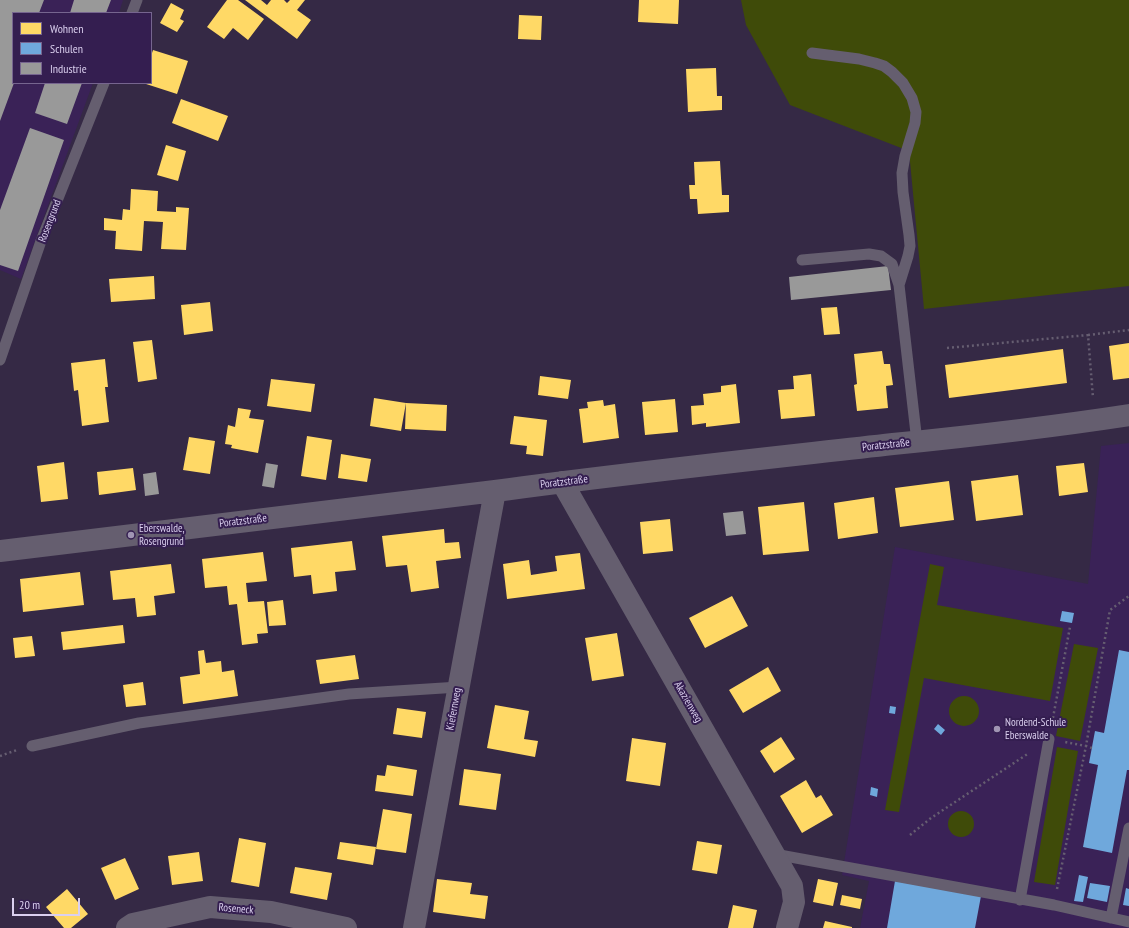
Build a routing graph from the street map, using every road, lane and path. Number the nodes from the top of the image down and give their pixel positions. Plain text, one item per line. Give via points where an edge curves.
1 (137, 0) edge
2 (132, 12) edge
3 (812, 53) dead end
4 (104, 84) edge
5 (802, 260) dead end
6 (899, 284) junction
7 (1129, 330) edge
8 (1088, 335) junction
9 (946, 348) dead end
10 (0, 360) edge
11 (1129, 414) edge
12 (1094, 420) junction
13 (917, 442) junction
14 (562, 482) junction
15 (495, 491) junction
16 (0, 551) edge
17 (1129, 596) edge
18 (1070, 627) dead end
19 (458, 687) junction
20 (1049, 739) junction
21 (32, 746) dead end
22 (1086, 746) junction
23 (1092, 748) dead end
24 (1129, 828) edge
25 (910, 835) dead end
26 (774, 854) junction
27 (1124, 868) edge
28 (1020, 900) junction
29 (1054, 905) junction
30 (1111, 918) junction
31 (1129, 922) edge
32 (127, 928) edge
33 (346, 928) edge
34 (414, 928) edge
35 (787, 928) edge

1 - 2 lane
3 - 6 lane via 859,59 884,66 903,84 912,98 916,112 902,174 910,246
4 - 10 lane, Rosengrund via 41,241
5 - 6 lane via 869,254 881,256 892,264
6 - 13 lane
7 - 8 path
8 - 9 path
8 - 12 path
11 - 12 street, Poratzstraße
12 - 13 street, Poratzstraße
13 - 14 street, Poratzstraße
14 - 15 street, Poratzstraße
14 - 26 street, Akazienweg
15 - 16 street, Poratzstraße
15 - 19 street, Kiefernweg
17 - 22 path via 1110,610
18 - 20 path
19 - 21 lane via 348,694 138,723
19 - 34 street, Kiefernweg
20 - 22 path
20 - 25 path via 931,818
20 - 28 lane
22 - 23 path
22 - 29 path
24 - 27 lane
26 - 28 lane
26 - 35 street, Akazienweg via 792,886 794,902
27 - 30 lane
28 - 29 lane
29 - 30 lane
30 - 31 lane
32 - 33 street, Roseneck via 133,924 210,907 271,912

